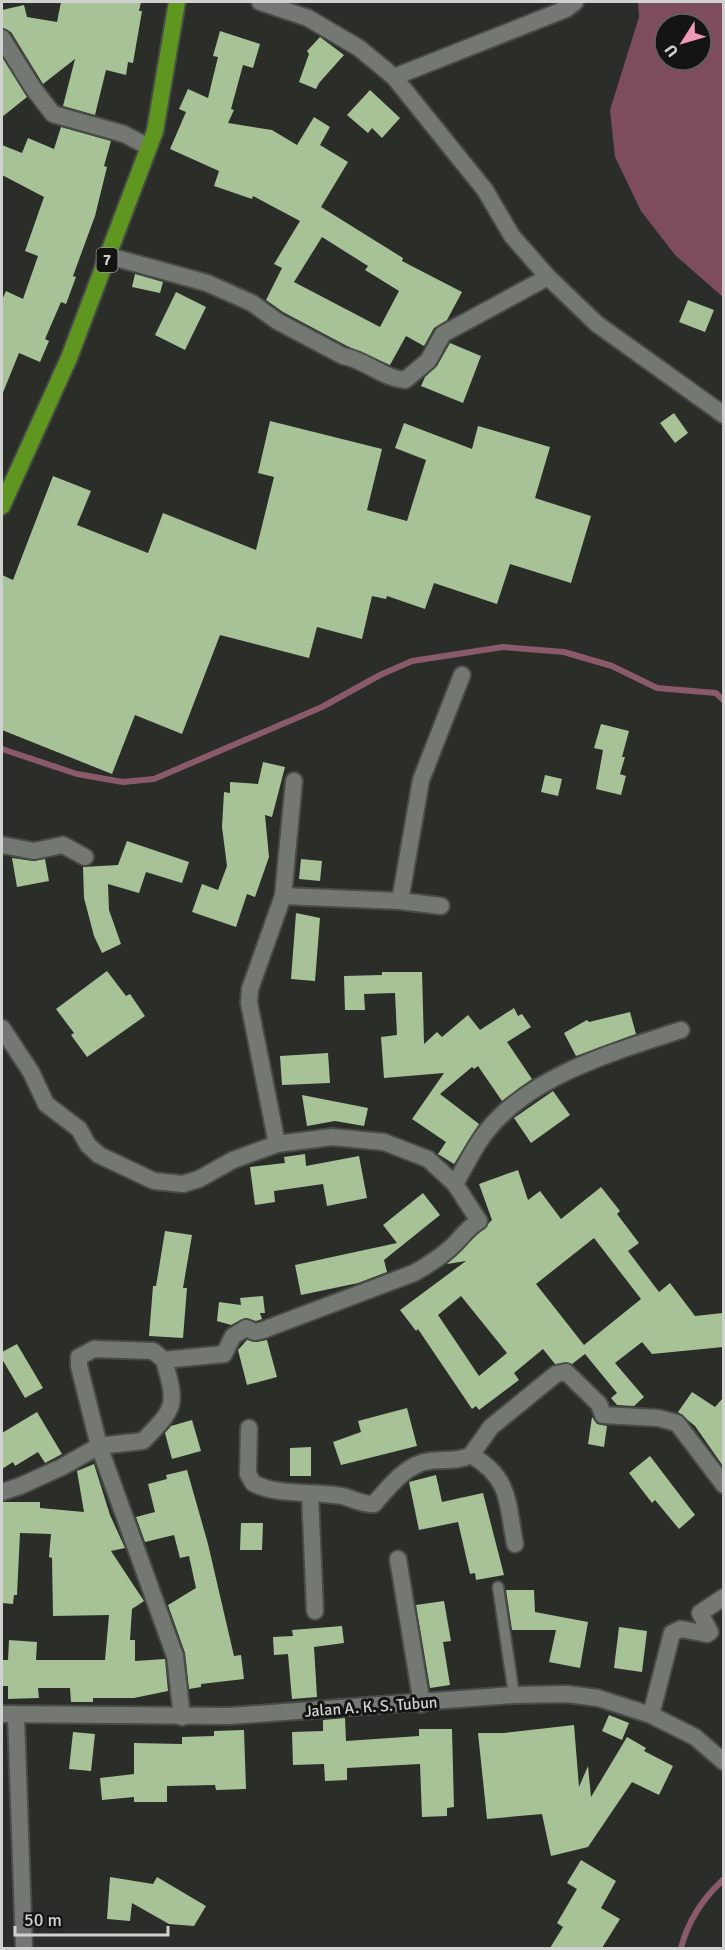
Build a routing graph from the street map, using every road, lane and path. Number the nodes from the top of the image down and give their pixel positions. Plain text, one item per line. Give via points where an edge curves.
1 (177, 2) edge
2 (260, 2) edge
3 (575, 2) edge
4 (2, 38) edge
5 (394, 77) junction
6 (149, 147) junction
7 (109, 255) junction
8 (548, 277) junction
9 (723, 415) edge
10 (2, 506) edge
11 (462, 675) dead end
12 (294, 781) dead end
13 (2, 846) edge
14 (85, 857) dead end
15 (283, 896) junction
16 (400, 901) junction
17 (441, 906) dead end
18 (2, 1028) edge
19 (681, 1030) dead end
20 (277, 1144) junction
21 (455, 1184) junction
22 (164, 1360) junction
23 (249, 1428) dead end
24 (99, 1446) junction
25 (471, 1455) junction
26 (723, 1485) edge
27 (2, 1492) edge
28 (310, 1494) junction
29 (515, 1544) dead end
30 (399, 1559) dead end
31 (498, 1587) dead end
32 (723, 1598) edge
33 (315, 1611) dead end
34 (514, 1695) junction
35 (422, 1704) junction
36 (9, 1714) edge
37 (651, 1715) junction
38 (182, 1717) junction
39 (723, 1762) edge
40 (24, 1948) edge

1 - 6 highway, 7
2 - 5 street via 308,18 359,48
3 - 5 street via 566,9
4 - 6 street via 53,114 124,134
5 - 8 street via 485,190 512,236
6 - 7 highway, 7
7 - 8 street via 207,284 252,303 343,356 354,358 390,379 405,380 428,362 443,334
7 - 10 highway, 7 via 69,358
8 - 9 street via 597,324
11 - 16 street via 421,780
12 - 15 street
13 - 14 street via 34,851 63,845
15 - 16 street
15 - 20 street via 250,989 249,1003
16 - 17 street
18 - 20 street via 31,1072 46,1104 79,1129 99,1155 154,1181 183,1184
19 - 21 street via 591,1059 514,1103 486,1132
20 - 21 street via 332,1137 384,1142 428,1159
21 - 22 street via 479,1221 414,1274 262,1330 246,1328 232,1336 224,1354
22 - 24 street via 173,1392 168,1415 143,1442
22 - 24 street via 158,1352 141,1350 94,1349 80,1357
23 - 28 street via 248,1474 253,1483
24 - 27 street via 62,1467
24 - 38 street via 175,1656
25 - 26 street via 491,1427 556,1374 566,1372 599,1404 603,1415 677,1423
25 - 28 street via 426,1461 396,1479 374,1504
25 - 29 street via 498,1476
28 - 33 street
30 - 35 street
31 - 34 lane
32 - 37 street via 700,1613 710,1632 681,1629 672,1633
34 - 35 street, Jalan A. K. S. Tubun
34 - 37 street, Jalan A. K. S. Tubun via 598,1698
35 - 38 street, Jalan A. K. S. Tubun
36 - 38 street, Jalan A. K. S. Tubun
36 - 40 street
37 - 39 street, Jalan A. K. S. Tubun via 695,1737

